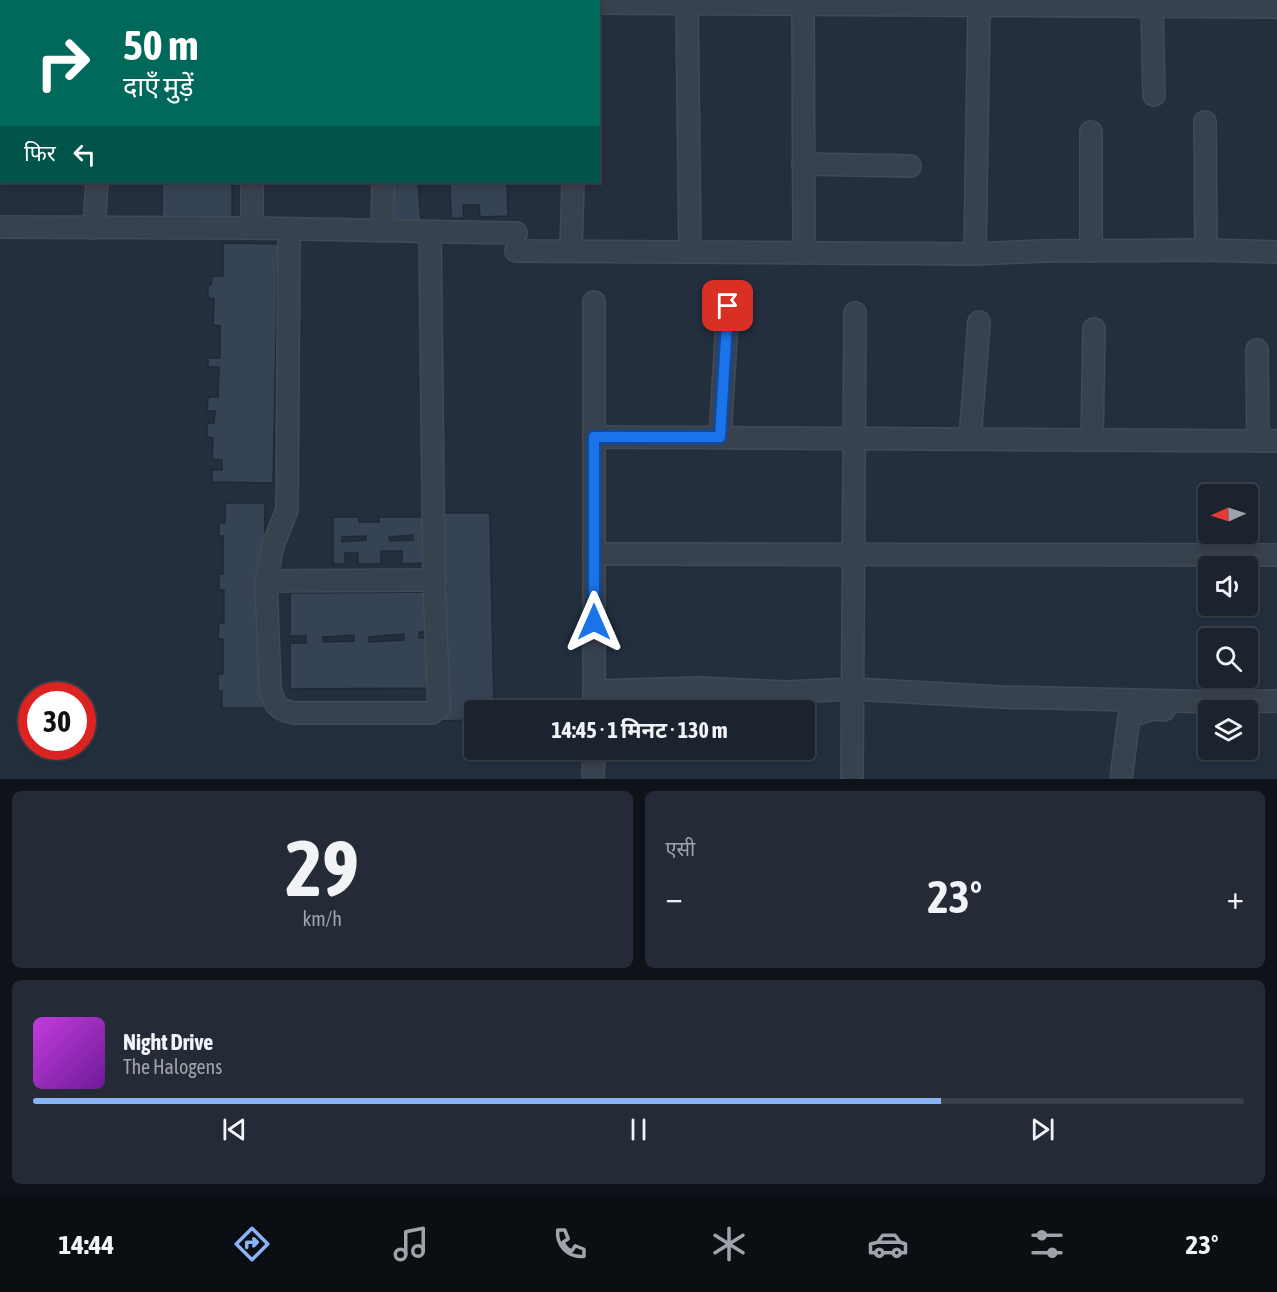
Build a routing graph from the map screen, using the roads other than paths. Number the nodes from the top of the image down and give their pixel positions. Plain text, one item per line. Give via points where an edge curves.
1 (600, 3) edge
2 (929, 3) edge
3 (687, 4) junction
4 (803, 4) junction
5 (979, 6) junction
6 (1152, 6) junction
7 (1277, 7) edge
8 (1154, 95) dead end
9 (1205, 122) dead end
10 (1091, 132) dead end
11 (803, 164) junction
12 (910, 166) dead end
13 (97, 183) edge
14 (252, 183) edge
15 (383, 183) edge
16 (573, 183) edge
17 (0, 227) edge
18 (94, 228) junction
19 (252, 228) junction
20 (289, 229) junction
21 (382, 231) junction
22 (430, 232) junction
23 (1206, 250) junction
24 (571, 251) junction
25 (1091, 251) junction
26 (690, 252) junction
27 (1277, 252) edge
28 (804, 253) junction
29 (975, 254) junction
30 (594, 302) dead end
31 (728, 306) dead end
32 (855, 313) dead end
33 (980, 322) dead end
34 (1094, 329) dead end
35 (1257, 350) dead end
36 (594, 437) junction
37 (720, 437) junction
38 (854, 438) junction
39 (970, 439) junction
40 (1092, 440) junction
41 (1268, 441) edge
42 (594, 554) junction
43 (854, 554) junction
44 (1277, 555) edge
45 (434, 580) junction
46 (266, 581) junction
47 (853, 689) junction
48 (594, 700) edge
49 (602, 700) edge
50 (1277, 701) edge
51 (1198, 710) edge
52 (1258, 712) edge
53 (1277, 712) edge
54 (594, 760) edge
55 (593, 779) edge
56 (852, 779) edge
57 (1121, 779) edge

1 - 3 street
2 - 4 street
2 - 5 street
3 - 4 street
3 - 26 street
4 - 11 street
5 - 6 street
5 - 29 street
6 - 7 street
6 - 8 street
9 - 23 street
10 - 25 street
11 - 12 street
11 - 28 street
13 - 18 street
14 - 19 street
15 - 21 street
16 - 24 street
17 - 18 street
18 - 19 street
19 - 20 street
20 - 21 street
20 - 46 street via 287,510 273,545
21 - 22 street
22 - 24 street
22 - 45 street
23 - 25 street
23 - 27 street
24 - 26 street
25 - 29 street
26 - 28 street
28 - 29 street
30 - 36 street
31 - 37 street
32 - 38 street
33 - 39 street
34 - 40 street
35 - 41 street
36 - 37 street
36 - 42 street
37 - 38 street
38 - 39 street
38 - 43 street
39 - 40 street
40 - 41 street
42 - 43 street
42 - 48 street
43 - 44 street
43 - 47 street
45 - 46 street
45 - 46 street via 439,708 432,713 281,710 270,688
47 - 49 street via 786,692 699,688
47 - 50 street via 1001,697
47 - 56 street
51 - 57 street via 1151,709 1129,717
52 - 53 street
54 - 55 street

